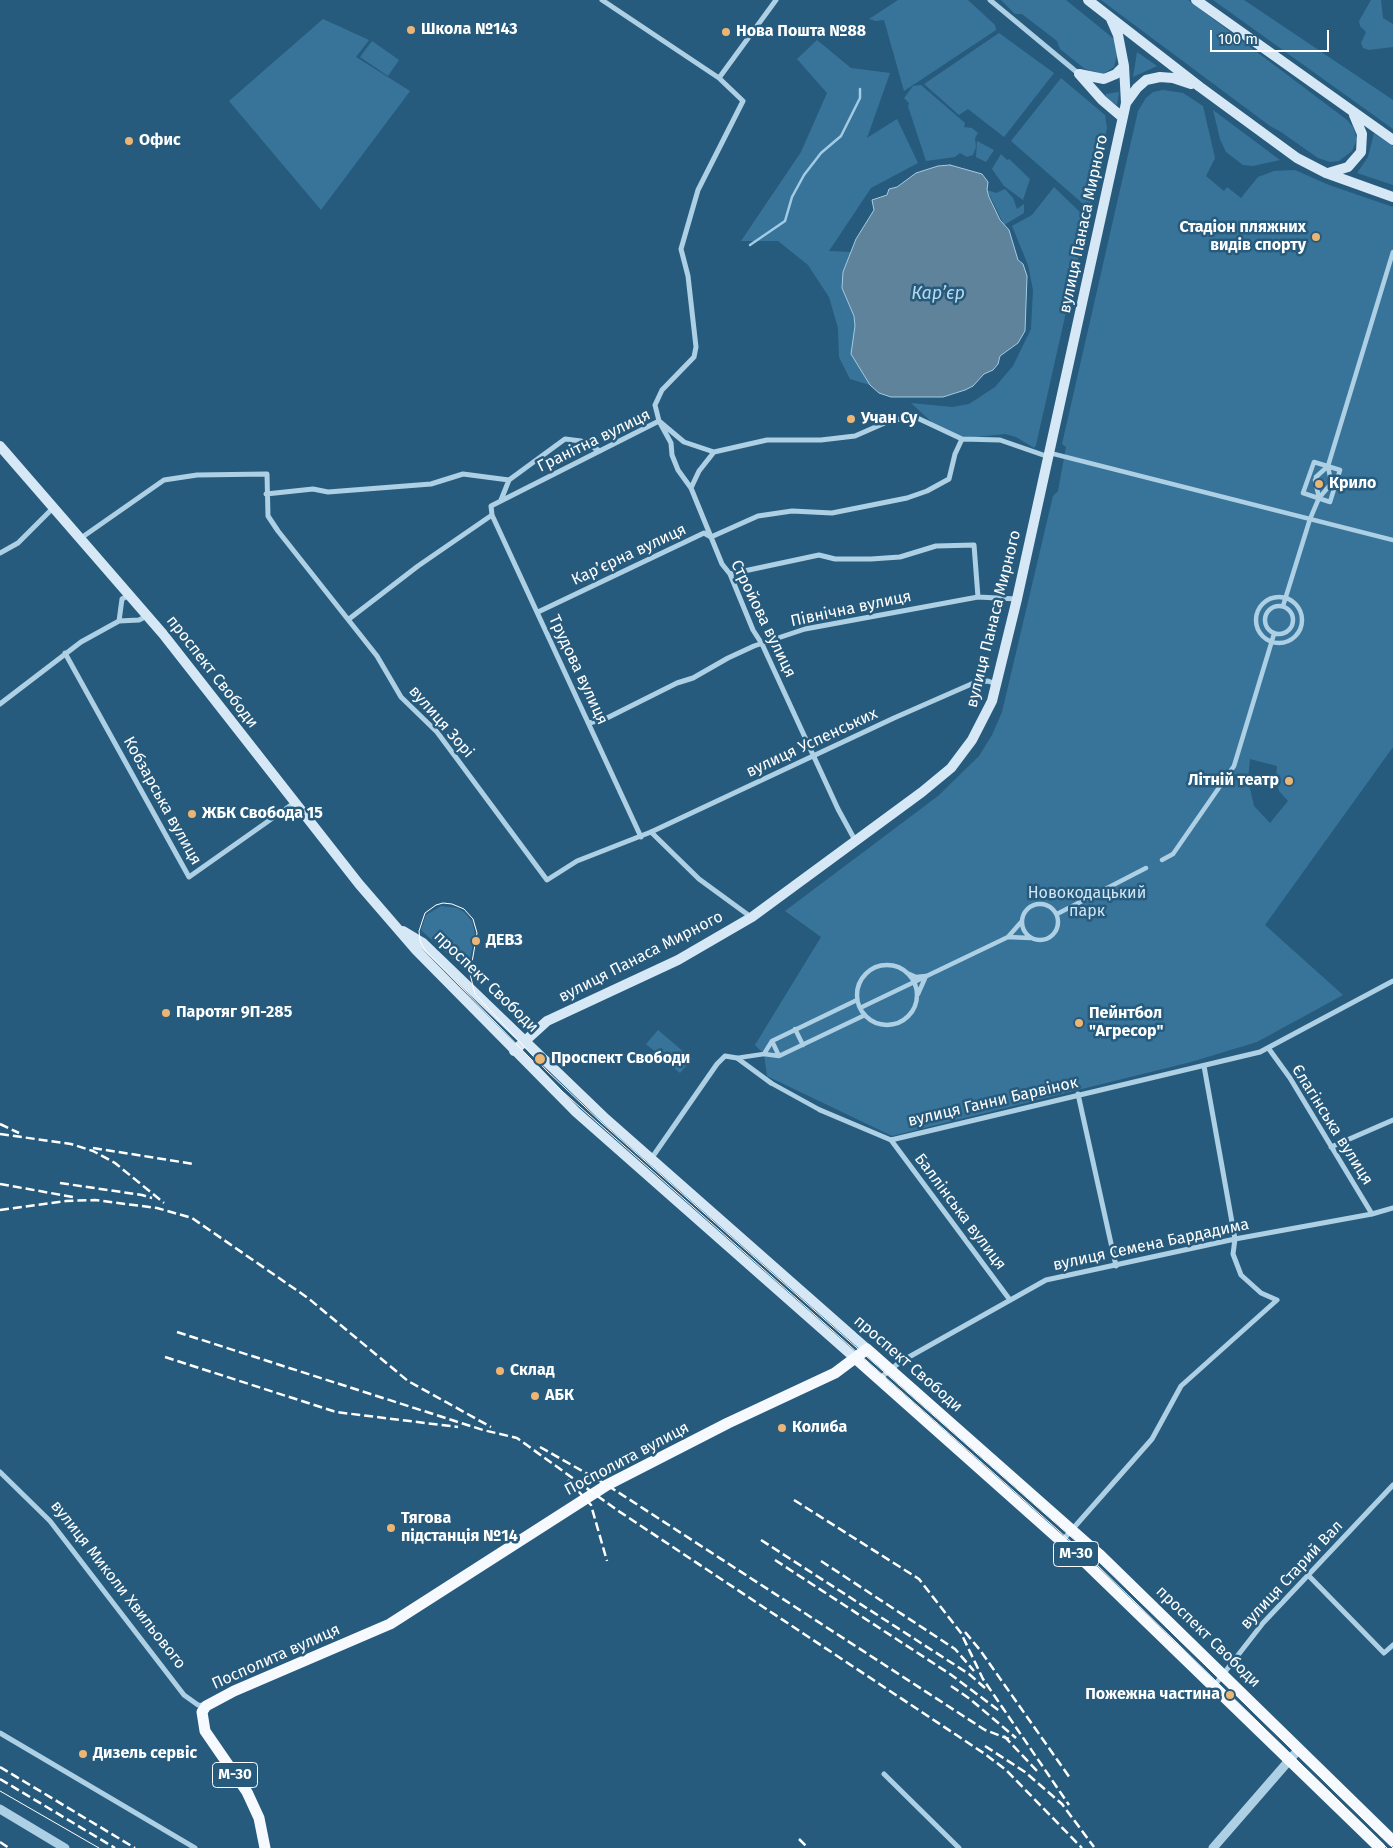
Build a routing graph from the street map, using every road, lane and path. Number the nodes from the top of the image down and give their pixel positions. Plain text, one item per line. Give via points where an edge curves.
1 (602, 0) edge
2 (776, 0) edge
3 (990, 0) edge
4 (1088, 0) edge
5 (1196, 0) edge
6 (1111, 19) junction
7 (1124, 66) junction
8 (1079, 74) junction
9 (719, 78) junction
10 (1200, 87) junction
11 (1126, 103) junction
12 (1348, 109) junction
13 (1122, 117) junction
14 (1393, 140) edge
15 (1326, 174) junction
16 (1393, 197) edge
17 (1393, 252) edge
18 (659, 421) junction
19 (962, 439) junction
20 (0, 446) edge
21 (600, 451) junction
22 (714, 452) junction
23 (1050, 455) junction
24 (1328, 466) junction
25 (509, 480) junction
26 (691, 488) junction
27 (266, 494) junction
28 (1319, 498) junction
29 (501, 501) junction
30 (54, 506) junction
31 (492, 515) junction
32 (1310, 519) junction
33 (711, 537) junction
34 (81, 538) junction
35 (1393, 540) edge
36 (0, 553) edge
37 (730, 574) junction
38 (129, 594) junction
39 (978, 597) junction
40 (1017, 598) junction
41 (1286, 598) junction
42 (1283, 606) junction
43 (538, 612) junction
44 (1257, 613) junction
45 (1265, 615) junction
46 (148, 616) junction
47 (349, 620) junction
48 (119, 621) junction
49 (1293, 624) junction
50 (1301, 626) junction
51 (1274, 634) junction
52 (1272, 642) junction
53 (762, 644) junction
54 (65, 653) junction
55 (996, 684) junction
56 (0, 704) edge
57 (589, 723) junction
58 (814, 755) junction
59 (294, 803) junction
60 (651, 832) junction
61 (640, 837) junction
62 (856, 842) junction
63 (1162, 860) dead end
64 (1146, 868) dead end
65 (1057, 914) junction
66 (752, 917) junction
67 (1022, 921) junction
68 (392, 923) junction
69 (1008, 938) junction
70 (1030, 938) junction
71 (904, 971) junction
72 (926, 976) junction
73 (1393, 981) edge
74 (914, 983) junction
75 (916, 998) junction
76 (857, 1000) junction
77 (860, 1008) junction
78 (865, 1015) junction
79 (795, 1030) junction
80 (524, 1040) junction
81 (772, 1041) junction
82 (803, 1045) junction
83 (1269, 1049) junction
84 (514, 1051) junction
85 (764, 1054) junction
86 (779, 1056) junction
87 (736, 1058) junction
88 (1204, 1066) junction
89 (771, 1083) joint
90 (1078, 1094) junction
91 (820, 1110) joint
92 (1393, 1120) edge
93 (891, 1140) junction
94 (1331, 1147) junction
95 (651, 1158) junction
96 (1393, 1208) edge
97 (1372, 1214) junction
98 (1235, 1239) junction
99 (1116, 1266) junction
100 (1010, 1300) junction
101 (867, 1349) junction
102 (855, 1358) junction
103 (890, 1369) junction
104 (878, 1379) junction
105 (0, 1472) edge
106 (1393, 1485) edge
107 (1391, 1492) edge
108 (1072, 1530) junction
109 (1062, 1541) junction
110 (1309, 1576) junction
111 (1393, 1645) edge
112 (1223, 1674) junction
113 (1214, 1686) junction
114 (206, 1706) junction
115 (0, 1733) edge
116 (1300, 1749) junction
117 (1288, 1761) junction
118 (884, 1774) dead end
119 (0, 1809) edge
120 (1393, 1841) edge
121 (65, 1848) edge
122 (196, 1848) edge
123 (264, 1848) edge
124 (959, 1848) edge
125 (1213, 1848) edge
126 (1380, 1848) edge

1 - 9 street
2 - 9 street
3 - 8 street
4 - 6 main road
5 - 12 main road
6 - 7 main road
6 - 10 main road
7 - 8 main road via 1104,79
7 - 11 main road
8 - 13 main road
9 - 18 street, Стройова вулиця via 743,101 698,190 681,249 688,276 696,347 694,357 662,390 655,405
10 - 11 main road via 1173,78 1146,80
10 - 15 main road via 1269,138
11 - 13 main road, вулиця Панаса Мирного
12 - 14 main road
12 - 15 main road via 1356,117 1362,134 1361,152 1348,168
13 - 23 main road, вулиця Панаса Мирного
15 - 16 main road
17 - 24 street
18 - 21 street, Гранітна вулиця
18 - 22 street, Гранітна вулиця via 684,442
18 - 26 street, Стройова вулиця via 671,443 678,470
19 - 22 street via 913,416 887,422 855,436 767,440
19 - 23 street via 1000,440
19 - 33 street, Карʼєрна вулиця via 949,479 927,491 832,513 772,512
20 - 30 main road, проспект Свободи
21 - 25 street via 581,441 565,439
21 - 29 street, Гранітна вулиця
22 - 26 street
23 - 32 street
23 - 40 main road, вулиця Панаса Мирного
24 - 28 street via 1330,484
24 - 28 street via 1316,479
24 - 28 street via 1340,470 1330,502
24 - 28 street via 1314,462 1304,493
25 - 27 street via 463,474 431,484
25 - 29 street
26 - 33 street, Стройова вулиця
27 - 34 street, вулиця Зорі via 267,474 197,475 164,480
27 - 47 street, вулиця Зорі via 268,516 273,524
28 - 32 street
29 - 31 street via 491,506
30 - 34 main road, проспект Свободи
30 - 36 street via 18,543
31 - 43 street, Трудова вулиця
31 - 47 street via 425,560
32 - 35 street
32 - 41 street
33 - 37 street, Стройова вулиця via 722,564
33 - 43 street, Карʼєрна вулиця via 704,534
34 - 38 main road, проспект Свободи
37 - 39 street via 819,555 834,559 871,560 900,557 936,546 974,544
37 - 53 street, Стройова вулиця via 749,622
38 - 46 main road, проспект Свободи
38 - 48 street via 122,599
39 - 40 street, Північна вулиця
39 - 53 street, Північна вулиця via 805,628
40 - 55 main road, вулиця Панаса Мирного
41 - 42 street
41 - 44 street via 1271,598 1261,605
41 - 50 street via 1294,602 1300,611
42 - 45 street via 1272,607
42 - 49 street via 1290,612
43 - 57 street, Трудова вулиця
44 - 45 street
44 - 52 street via 1257,628 1264,638
45 - 51 street via 1266,626
46 - 48 street via 140,620
46 - 59 main road, проспект Свободи
47 - 61 street, вулиця Зорі via 377,656 401,697 437,732 547,880 577,861
48 - 54 street
49 - 50 street
49 - 51 street via 1285,633
50 - 52 street via 1292,638 1281,643
51 - 52 street
52 - 63 street via 1234,766 1174,854
53 - 57 street, Північна вулиця via 605,719
53 - 58 street, Стройова вулиця
54 - 56 street
54 - 59 street, Кобзарська вулиця via 189,877
55 - 58 street, вулиця Успенських via 976,682
55 - 62 main road, вулиця Панаса Мирного via 983,721 961,758
57 - 61 street, Трудова вулиця
58 - 60 street, вулиця Успенських
58 - 62 street, Стройова вулиця
59 - 68 main road, проспект Свободи
60 - 61 street, вулиця Успенських
60 - 66 street via 699,879
62 - 66 main road, вулиця Панаса Мирного
64 - 65 street
65 - 67 street via 1050,907 1036,904 1028,908
65 - 70 street via 1058,928 1052,936 1044,940
66 - 80 main road, вулиця Панаса Мирного via 678,960 548,1021
67 - 69 street
67 - 70 street via 1023,930
68 - 80 main road, проспект Свободи via 423,943
68 - 84 main road, проспект Свободи
69 - 70 street
69 - 72 street
71 - 72 street
71 - 74 street
71 - 76 street via 889,966 874,969 859,985
72 - 74 street
72 - 75 street
73 - 83 street, вулиця Ганни Барвінок
74 - 75 street
74 - 77 street
75 - 78 street via 911,1012 900,1022 884,1025
76 - 77 street
76 - 79 street
77 - 78 street
78 - 82 street
79 - 81 street
79 - 82 street
80 - 84 main road, вулиця Панаса Мирного
80 - 95 main road, проспект Свободи
81 - 85 street
81 - 86 street
82 - 86 street
83 - 88 street, вулиця Ганни Барвінок
83 - 94 street, Єлагінська вулиця
84 - 102 main road, проспект Свободи via 586,1120
85 - 86 street
85 - 87 street
87 - 89 street, вулиця Ганни Барвінок
87 - 95 street via 726,1056 717,1064
88 - 90 street, вулиця Ганни Барвінок
88 - 98 street
89 - 91 street, вулиця Ганни Барвінок
90 - 93 street, вулиця Ганни Барвінок
90 - 99 street
91 - 93 street, вулиця Ганни Барвінок
92 - 94 street
93 - 100 street, Баллінська вулиця
94 - 97 street, Єлагінська вулиця
95 - 101 main road, проспект Свободи
96 - 97 street, вулиця Семена Бардадима
97 - 98 street, вулиця Семена Бардадима
98 - 99 street, вулиця Семена Бардадима
98 - 108 street via 1233,1254 1241,1275 1261,1293 1277,1300 1181,1386 1152,1439
99 - 100 street, вулиця Семена Бардадима via 1046,1280
100 - 103 street, вулиця Семена Бардадима
101 - 102 highway, Посполита вулиця
101 - 103 highway, проспект Свободи / М-30
102 - 104 highway, проспект Свободи / М-30
102 - 114 highway, Посполита вулиця via 835,1373 607,1484 390,1624
103 - 104 street, вулиця Семена Бардадима
103 - 108 highway, проспект Свободи / М-30
104 - 109 highway, проспект Свободи / М-30
105 - 114 street, вулиця Миколи Хвильового via 50,1521 184,1695 198,1705
106 - 107 street, вулиця Старий Вал
107 - 110 street, вулиця Старий Вал
108 - 109 street
108 - 112 highway, проспект Свободи / М-30
109 - 113 highway, проспект Свободи / М-30
110 - 111 street via 1382,1651 1386,1652
110 - 112 street, вулиця Старий Вал via 1263,1623
112 - 113 street, вулиця Старий Вал
112 - 116 highway, проспект Свободи / М-30
113 - 117 highway, проспект Свободи / М-30
114 - 123 highway, М-30 via 202,1712 205,1731 247,1792 259,1818
115 - 122 street
116 - 117 street
116 - 120 highway, проспект Свободи / М-30
117 - 125 street
117 - 126 highway, проспект Свободи / М-30
118 - 124 street
119 - 121 street

